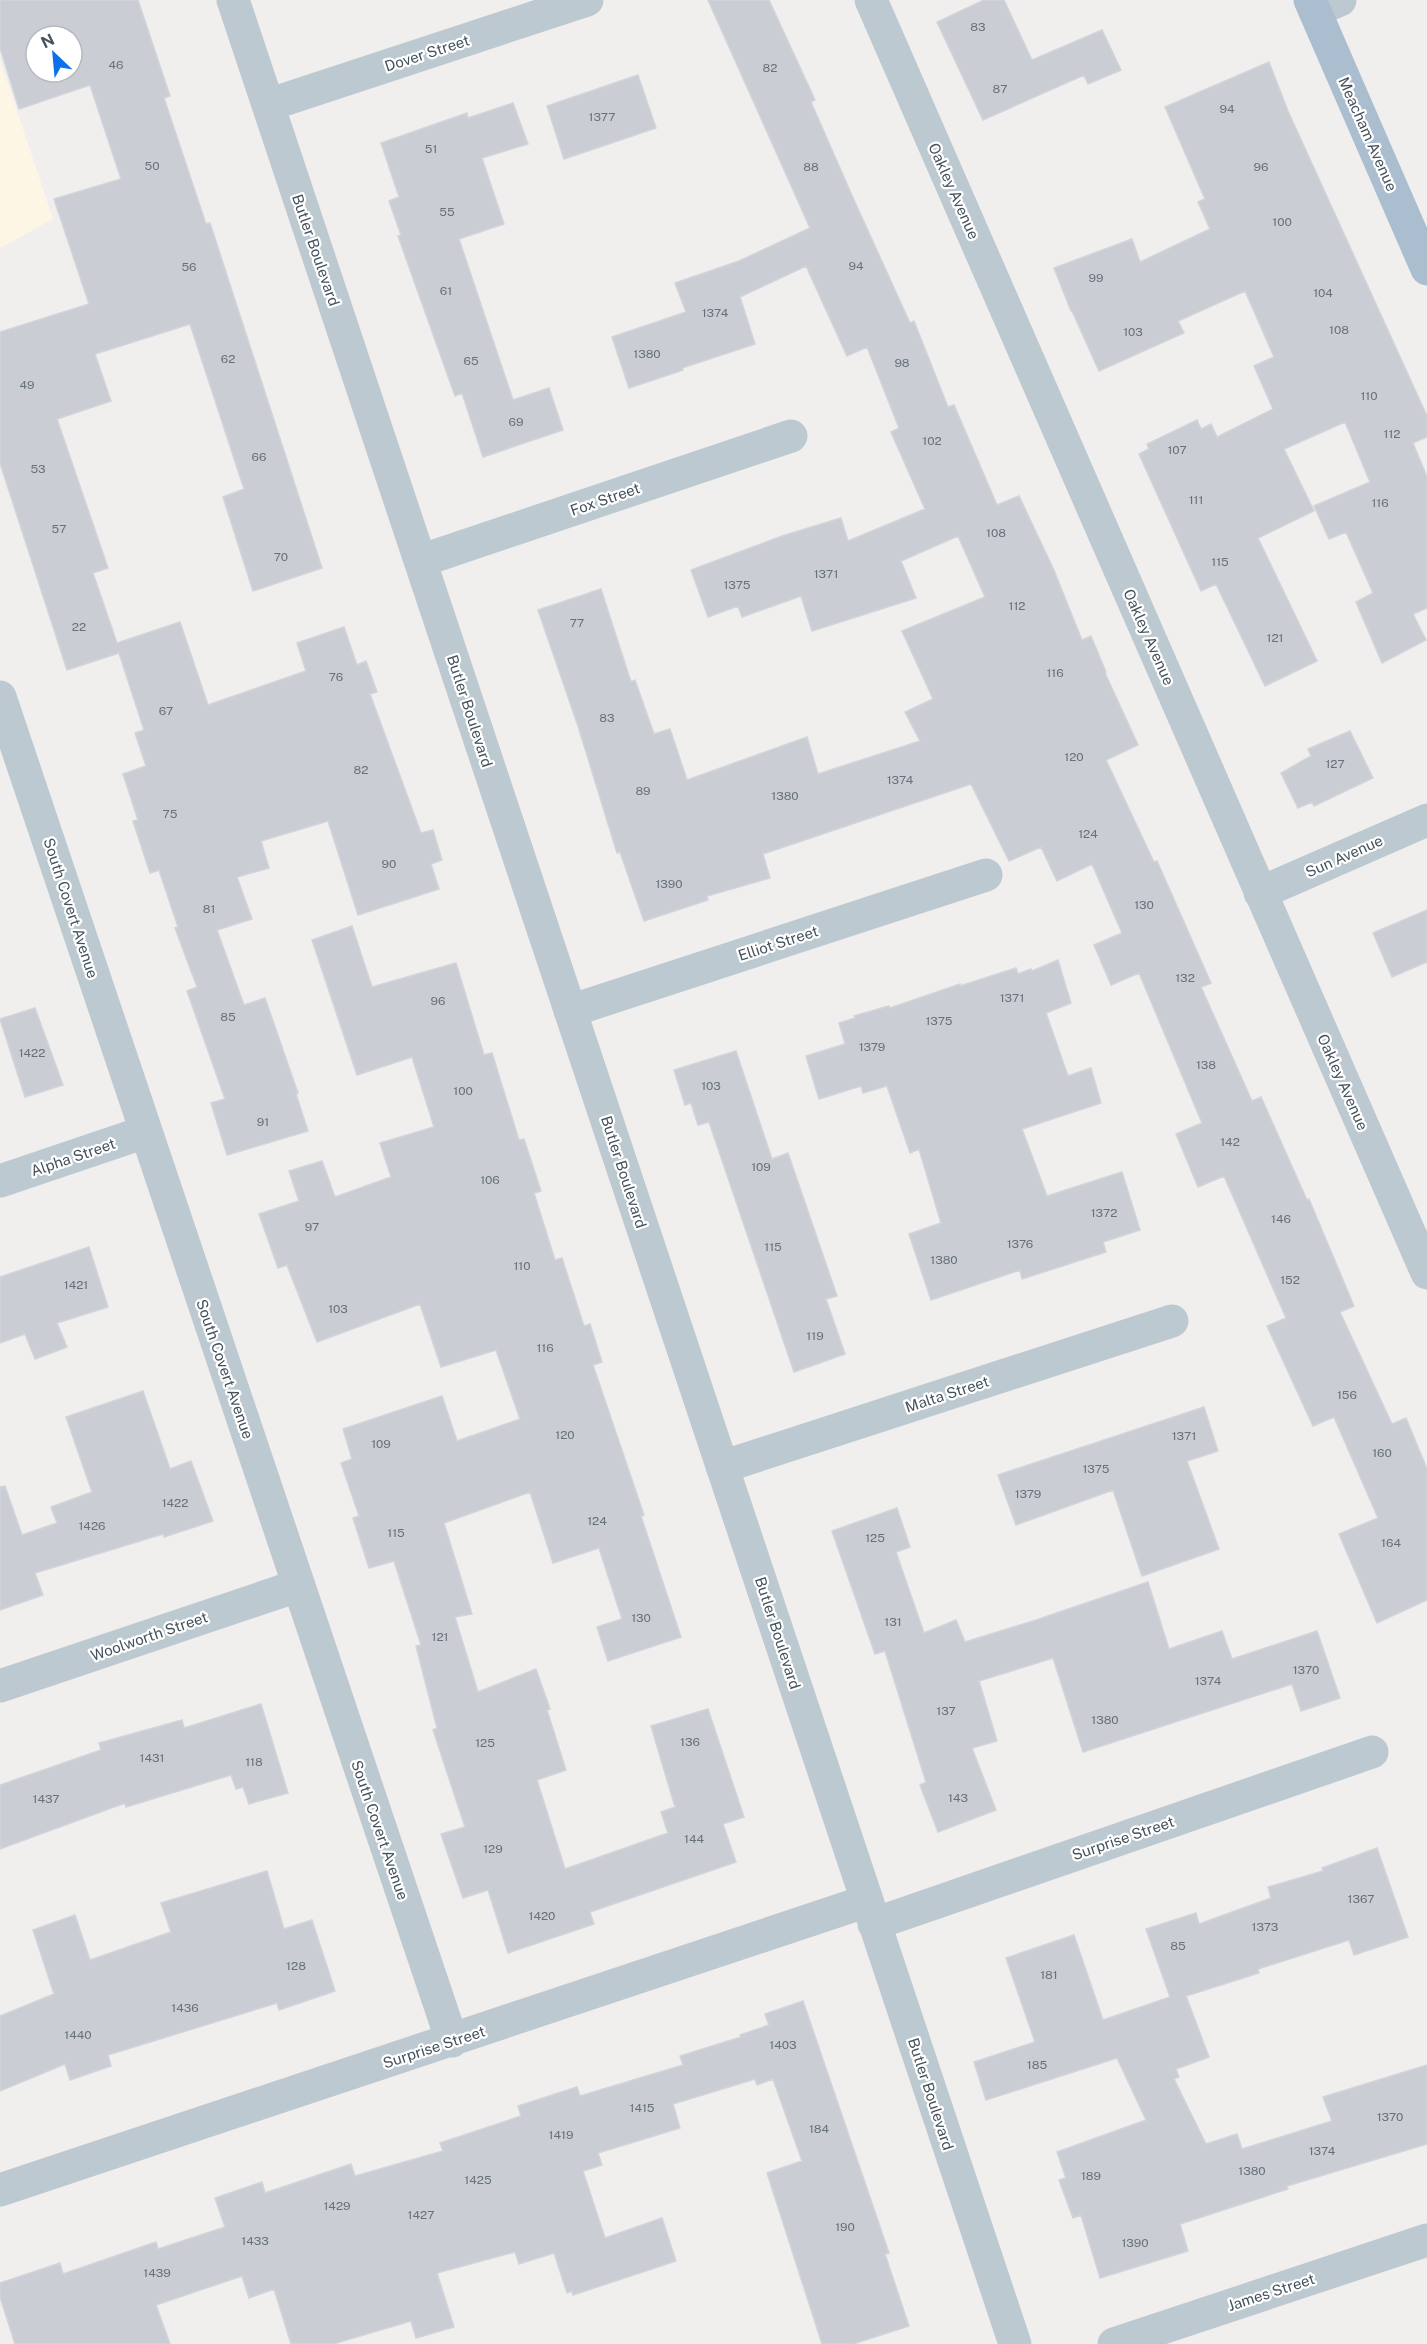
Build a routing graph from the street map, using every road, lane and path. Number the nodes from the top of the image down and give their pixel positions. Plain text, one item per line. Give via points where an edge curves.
1 (232, 0) edge
2 (587, 0) edge
3 (871, 0) edge
4 (1322, 4) edge
5 (267, 105) junction
6 (1427, 269) edge
7 (791, 436) dead end
8 (420, 561) junction
9 (0, 697) edge
10 (1427, 820) edge
11 (986, 875) dead end
12 (1260, 893) junction
13 (570, 1011) junction
14 (145, 1132) junction
15 (0, 1181) edge
16 (1427, 1273) edge
17 (1172, 1320) dead end
18 (722, 1467) junction
19 (297, 1586) junction
20 (0, 1686) edge
21 (1372, 1752) dead end
22 (871, 1912) junction
23 (452, 2041) junction
24 (0, 2190) edge
25 (1427, 2240) edge
26 (1015, 2344) edge
27 (1114, 2344) edge

1 - 5 street, Butler Boulevard
2 - 5 street, Dover Street
3 - 12 street, Oakley Avenue
4 - 6 main road, Meacham Avenue
5 - 8 street, Butler Boulevard
7 - 8 street, Fox Street
8 - 13 street, Butler Boulevard
9 - 14 street, South Covert Avenue
10 - 12 street, Sun Avenue
11 - 13 street, Elliot Street
12 - 16 street, Oakley Avenue
13 - 18 street, Butler Boulevard
14 - 15 street, Alpha Street
14 - 19 street, South Covert Avenue
17 - 18 street, Malta Street
18 - 22 street, Butler Boulevard
19 - 20 street, Woolworth Street
19 - 23 street, South Covert Avenue
21 - 22 street, Surprise Street
22 - 23 street, Surprise Street
22 - 26 street, Butler Boulevard
23 - 24 street, Surprise Street
25 - 27 street, James Street

